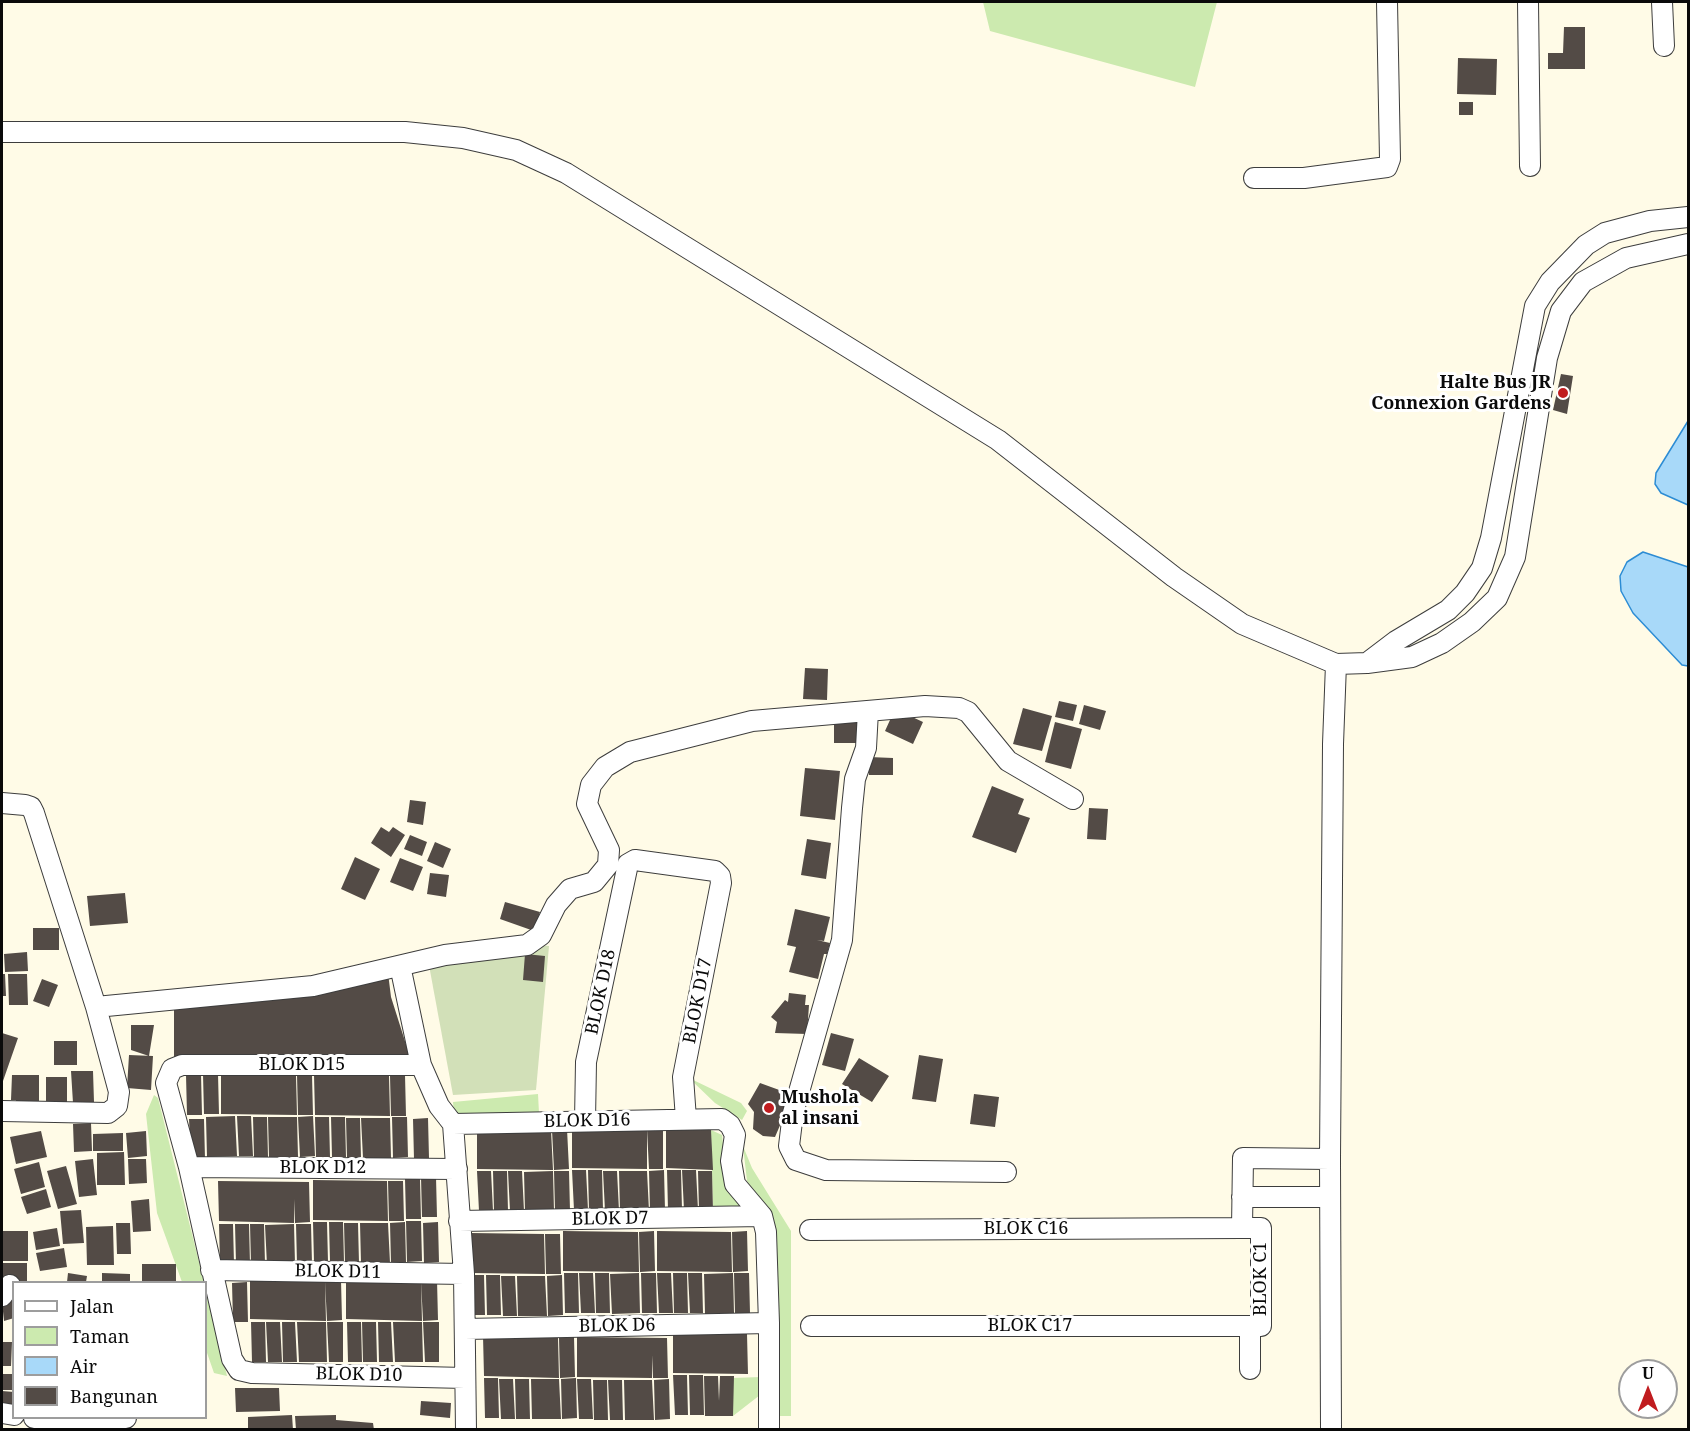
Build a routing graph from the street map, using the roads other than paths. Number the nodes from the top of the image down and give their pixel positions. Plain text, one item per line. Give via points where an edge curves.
1 (1387, 2) edge
2 (1528, 2) edge
3 (1662, 2) edge
4 (1664, 46) dead end
5 (2, 132) edge
6 (1530, 166) dead end
7 (1254, 178) dead end
8 (1689, 217) edge
9 (1689, 244) edge
10 (1367, 663) junction
11 (1336, 664) junction
12 (868, 711) junction
13 (1073, 799) dead end
14 (2, 803) edge
15 (721, 883) joint
16 (402, 975) dead end
17 (96, 1007) junction
18 (421, 1065) junction
19 (2, 1111) edge
20 (686, 1119) junction
21 (585, 1121) junction
22 (453, 1124) junction
23 (1330, 1159) junction
24 (189, 1167) junction
25 (457, 1169) junction
26 (1006, 1172) dead end
27 (1242, 1197) junction
28 (1330, 1197) junction
29 (762, 1216) junction
30 (459, 1221) junction
31 (1242, 1228) junction
32 (810, 1230) dead end
33 (212, 1270) junction
34 (464, 1274) junction
35 (769, 1323) junction
36 (810, 1326) dead end
37 (1250, 1326) junction
38 (465, 1329) junction
39 (1250, 1369) dead end
40 (465, 1378) junction
41 (466, 1430) edge
42 (769, 1430) edge
43 (1331, 1430) edge

1 - 7 street via 1387,167 1304,178
2 - 6 street
3 - 4 street
5 - 11 street via 405,132 463,138 516,150 566,173 998,440 1174,577 1242,624
8 - 10 street via 1650,221 1605,233 1586,245 1550,282 1535,306 1482,568 1448,610
9 - 10 street via 1626,258 1583,282 1561,311 1547,358 1515,557 1497,598 1442,643 1412,657
10 - 11 street
11 - 23 street
12 - 13 street via 925,706 969,712 1008,761
12 - 17 street via 752,721 630,752 604,767 591,785 587,804 609,850 608,865 594,882 570,889 556,905 541,935 527,945 445,955 313,986
12 - 26 street via 866,748 855,779 842,940 793,1113 789,1146 796,1160 826,1170
14 - 17 street via 32,807
15 - 20 street, BLOK D17 via 683,1077
15 - 21 street, BLOK D18 via 715,871 635,860 628,864 586,1062
16 - 18 street
17 - 19 street via 119,1092 117,1106 108,1113
18 - 22 street via 439,1106
18 - 24 street, BLOK D15 via 182,1065 172,1070 166,1083
20 - 21 street, BLOK D16
20 - 29 street, BLOK D16 via 722,1119 730,1125 735,1135 731,1161 735,1184
21 - 22 street, BLOK D16
22 - 25 street
23 - 27 street, BLOK C1 via 1243,1158
23 - 28 street
24 - 25 street, BLOK D12
24 - 33 street
25 - 30 street
27 - 28 street
27 - 31 street, BLOK C1
28 - 43 street
29 - 30 street, BLOK D7
29 - 35 street
30 - 34 street
31 - 32 street, BLOK C16
31 - 37 street, BLOK C1 via 1261,1228 1261,1326
33 - 34 street, BLOK D11
33 - 40 street, BLOK D10 via 232,1359 239,1370
34 - 38 street
35 - 38 street, BLOK D6
35 - 42 street
36 - 37 street, BLOK C17
37 - 39 street, BLOK C1
38 - 40 street
40 - 41 street

